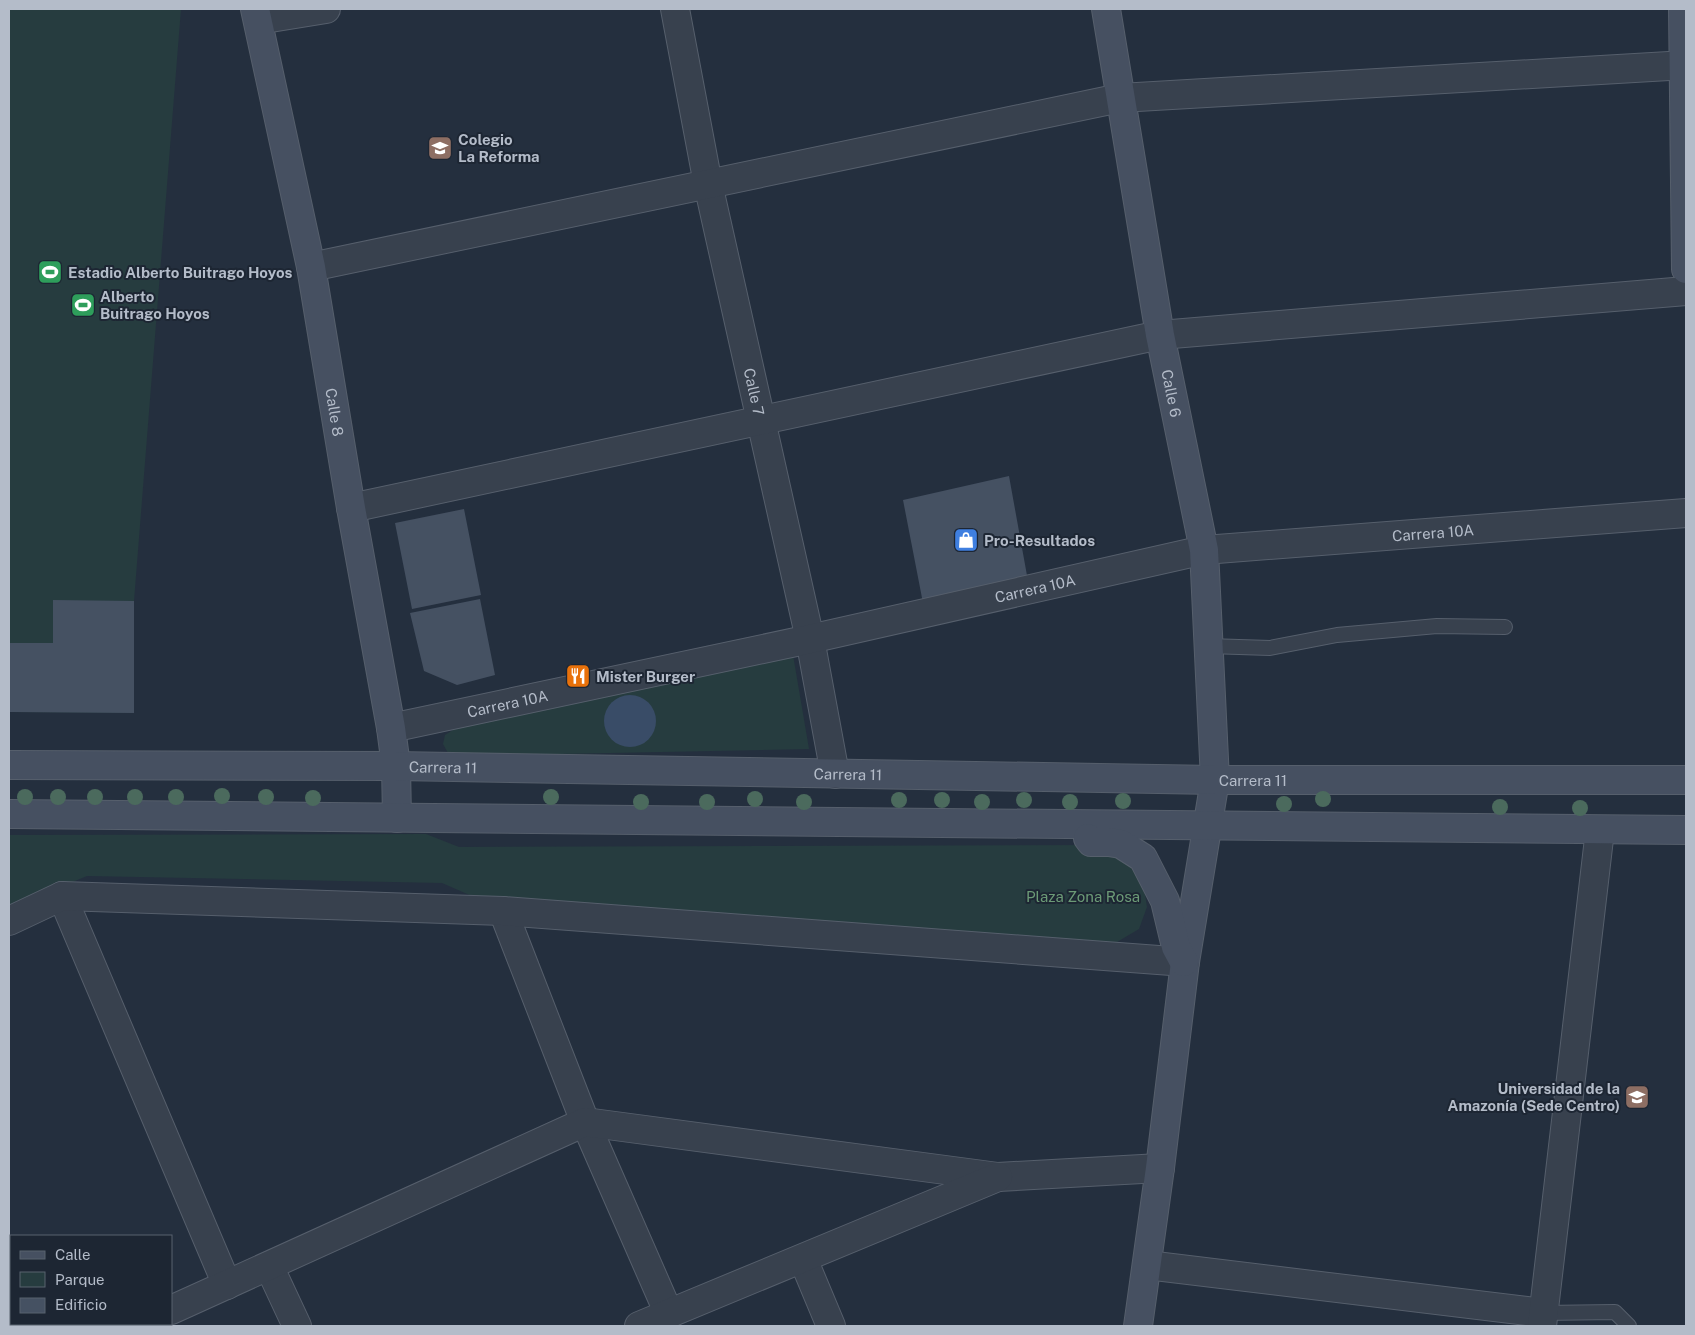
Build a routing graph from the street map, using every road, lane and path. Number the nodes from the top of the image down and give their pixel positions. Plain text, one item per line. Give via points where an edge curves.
1 (326, 9) edge
2 (675, 9) edge
3 (1106, 9) edge
4 (1683, 9) edge
5 (257, 14) edge
6 (1685, 65) edge
7 (1120, 98) junction
8 (708, 184) junction
9 (311, 267) junction
10 (1686, 269) edge
11 (1686, 291) edge
12 (1160, 335) junction
13 (762, 420) junction
14 (351, 508) junction
15 (1686, 514) edge
16 (1204, 550) junction
17 (1505, 627) dead end
18 (810, 639) junction
19 (1208, 646) junction
20 (391, 728) junction
21 (9, 765) edge
22 (396, 766) junction
23 (835, 774) junction
24 (1215, 780) junction
25 (1686, 780) edge
26 (9, 814) edge
27 (397, 818) junction
28 (1082, 825) junction
29 (1207, 825) junction
30 (1600, 830) junction
31 (1686, 830) edge
32 (62, 896) junction
33 (503, 911) junction
34 (9, 921) edge
35 (1185, 962) junction
36 (585, 1122) junction
37 (1160, 1168) junction
38 (998, 1177) junction
39 (803, 1259) junction
40 (1147, 1265) junction
41 (269, 1266) junction
42 (227, 1284) junction
43 (172, 1310) edge
44 (669, 1314) junction
45 (1543, 1319) edge
46 (297, 1326) edge
47 (639, 1326) edge
48 (831, 1326) edge
49 (1138, 1326) edge
50 (1628, 1326) edge

1 - 5 street
2 - 8 street, Calle 7
3 - 7 main road, Calle 6
4 - 6 main road
5 - 9 main road, Calle 8
6 - 7 street
6 - 10 main road
7 - 8 street
7 - 12 main road, Calle 6
8 - 9 street
8 - 13 street, Calle 7
9 - 14 main road, Calle 8
11 - 12 street
12 - 13 street
12 - 16 main road, Calle 6
13 - 14 street
13 - 18 street, Calle 7
14 - 20 main road, Calle 8
15 - 16 street, Carrera 10A
16 - 18 street, Carrera 10A
16 - 19 main road, Calle 6
17 - 19 lane via 1437,626 1337,635 1270,648
18 - 20 street, Carrera 10A
18 - 23 street, Calle 7
19 - 24 main road, Calle 6
20 - 22 main road, Calle 8
21 - 22 main road, Carrera 11
22 - 23 main road, Carrera 11
22 - 27 main road, Calle 8
23 - 24 main road, Carrera 11
24 - 25 main road, Carrera 11
24 - 29 main road, Calle 6
26 - 27 main road
27 - 28 main road
28 - 29 main road
28 - 35 main road via 1091,842 1121,844 1143,858 1166,901 1176,947
29 - 30 main road
29 - 35 main road, Calle 6
30 - 31 main road
30 - 45 street
32 - 33 street
32 - 34 street
32 - 42 street
33 - 35 street
33 - 36 street
35 - 37 main road, Calle 6
36 - 38 street
36 - 41 street
36 - 44 street
37 - 38 street
37 - 40 main road, Calle 6
38 - 39 street
39 - 44 street
39 - 48 street
40 - 45 street
40 - 49 main road, Calle 6
41 - 42 street
41 - 46 street
42 - 43 street
44 - 47 street
45 - 50 lane via 1614,1312

